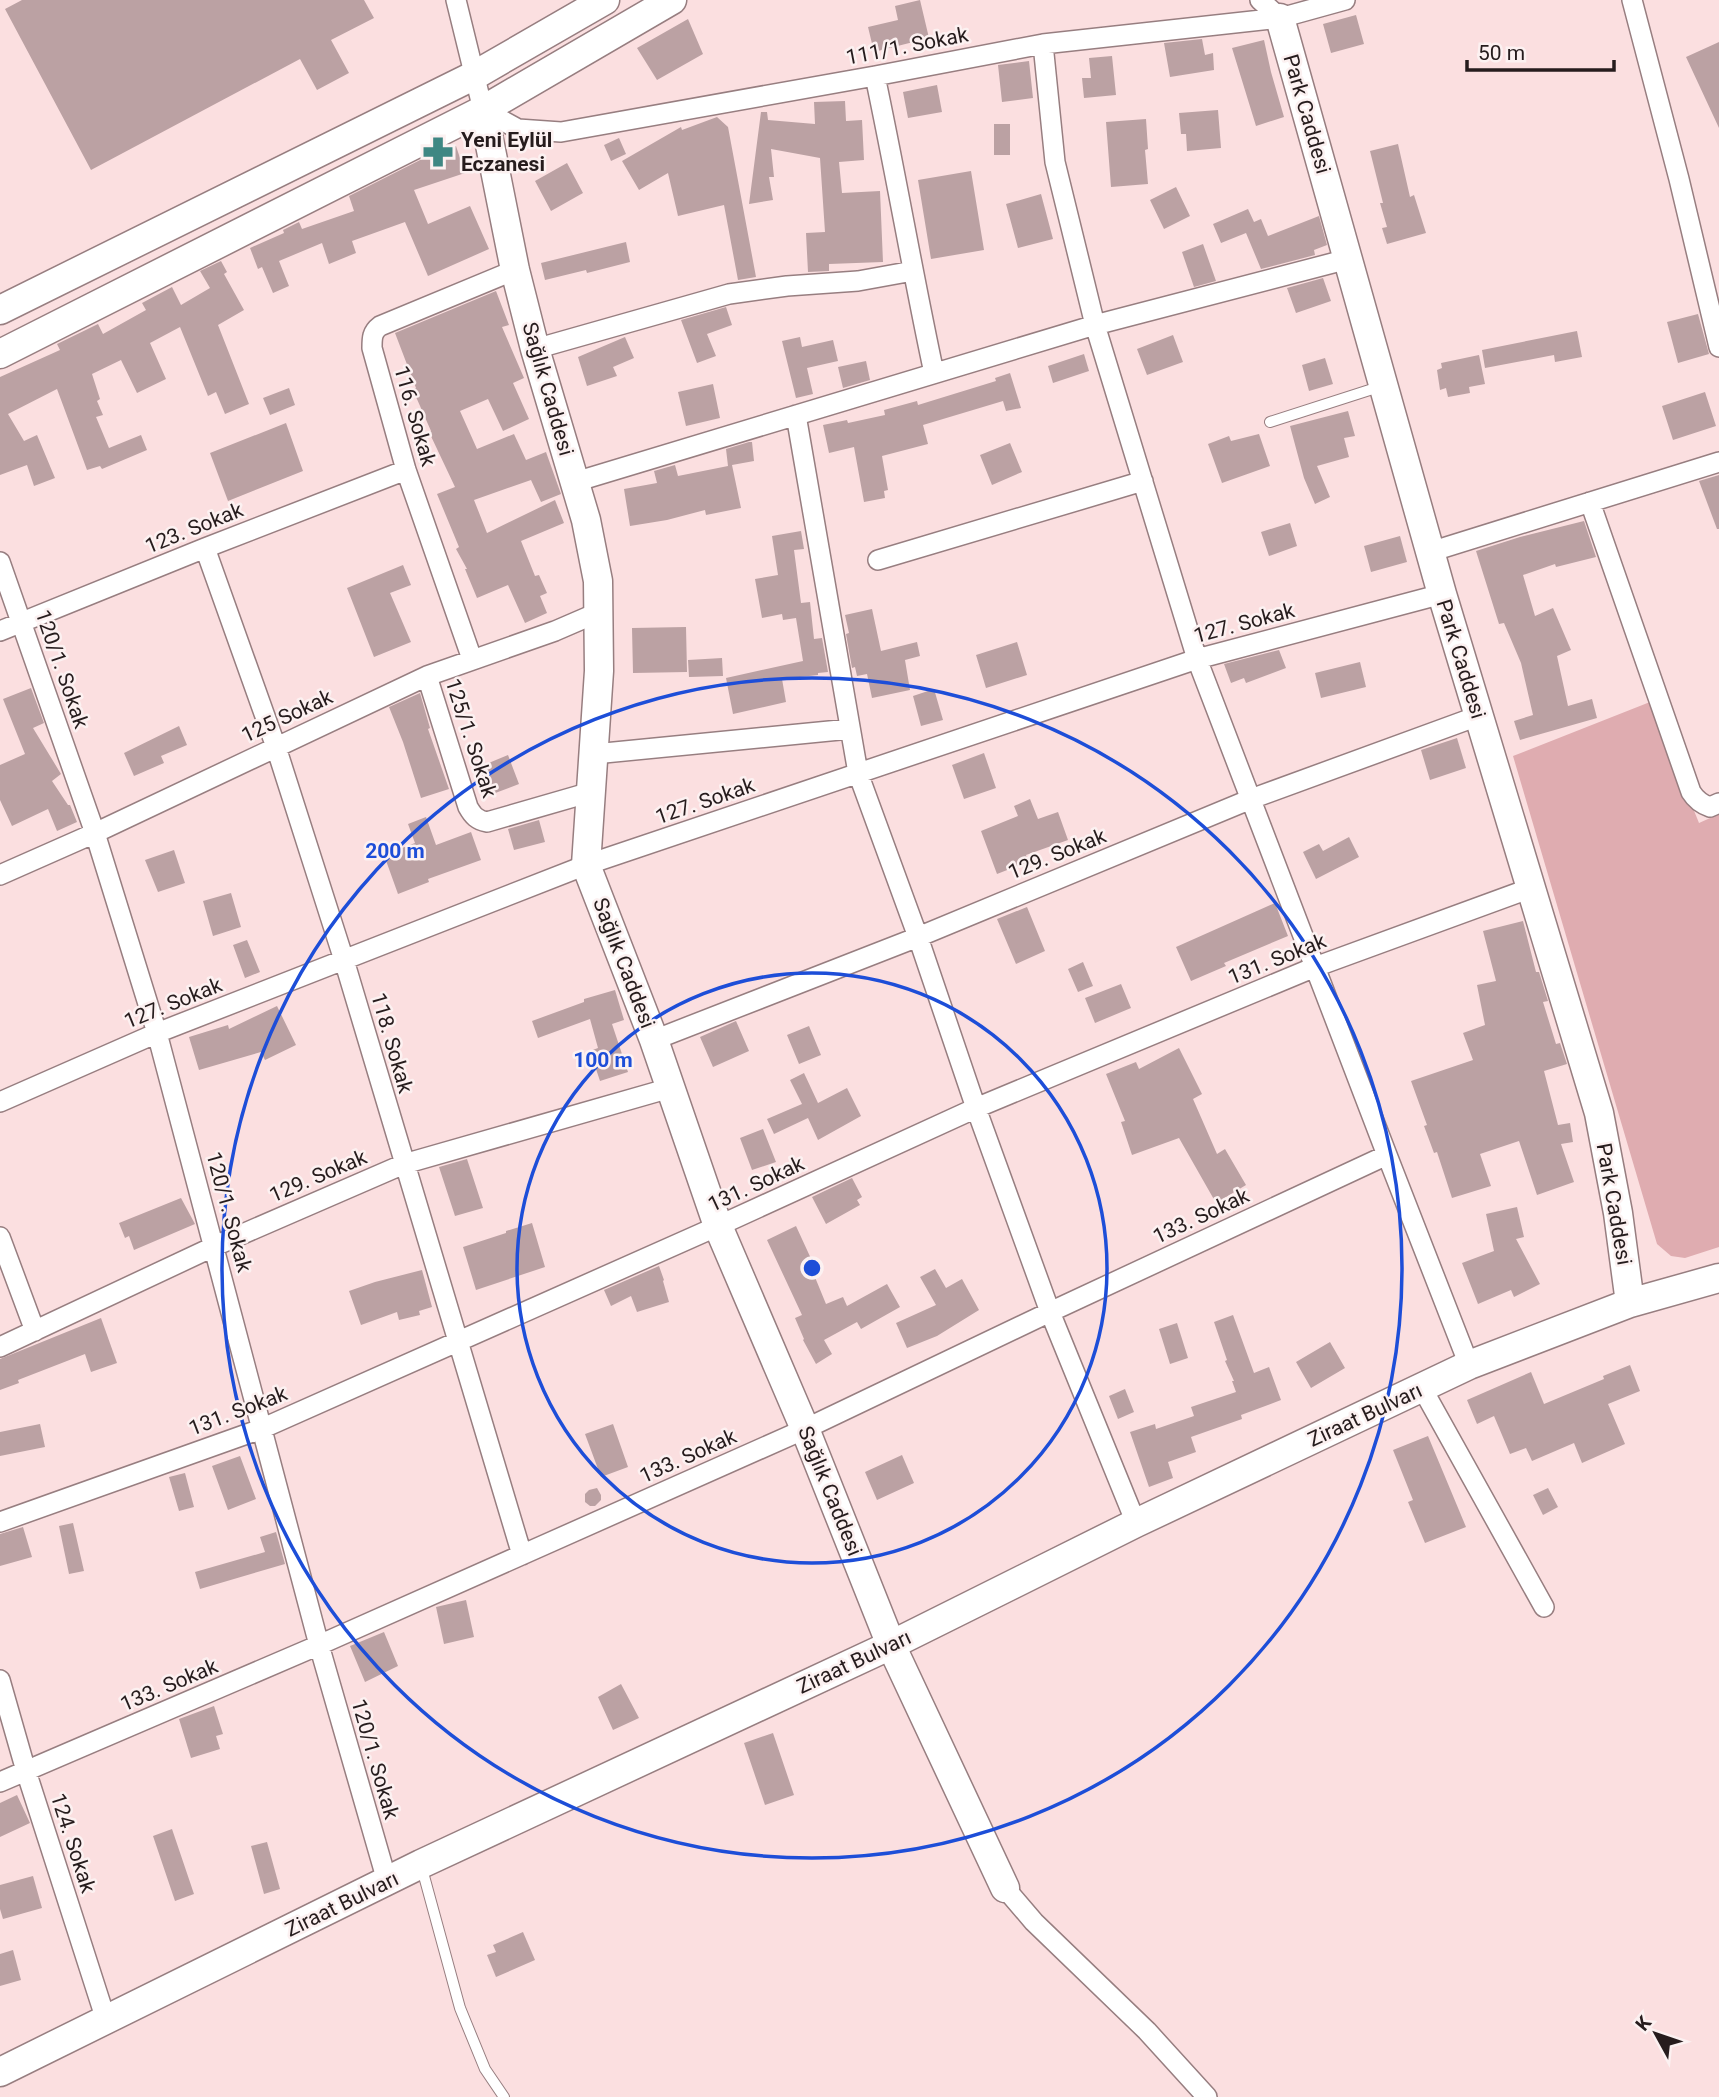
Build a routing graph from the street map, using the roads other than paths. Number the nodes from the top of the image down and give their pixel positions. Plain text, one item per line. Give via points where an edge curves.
1 (456, 0) edge
2 (605, 0) edge
3 (672, 0) edge
4 (1345, 0) edge
5 (1632, 0) edge
6 (1270, 9) edge
7 (1043, 44) junction
8 (475, 75) junction
9 (875, 76) junction
10 (483, 110) junction
11 (1348, 260) junction
12 (515, 270) junction
13 (913, 271) junction
14 (0, 310) edge
15 (1095, 325) junction
16 (1719, 346) edge
17 (535, 349) junction
18 (0, 354) edge
19 (934, 373) junction
20 (1383, 386) junction
21 (796, 415) junction
22 (1270, 422) dead end
23 (1719, 462) edge
24 (406, 470) junction
25 (1143, 481) junction
26 (575, 482) junction
27 (1590, 502) junction
28 (205, 548) junction
29 (1430, 552) junction
30 (878, 560) dead end
31 (0, 562) edge
32 (1442, 594) junction
33 (599, 612) junction
34 (22, 623) junction
35 (0, 631) edge
36 (472, 659) junction
37 (1197, 659) junction
38 (427, 676) junction
39 (1478, 716) junction
40 (850, 729) junction
41 (276, 747) junction
42 (594, 754) junction
43 (858, 773) junction
44 (591, 792) junction
45 (1251, 799) junction
46 (1719, 803) edge
47 (95, 833) junction
48 (586, 865) junction
49 (0, 875) edge
50 (1531, 888) junction
51 (918, 937) junction
52 (344, 960) junction
53 (1315, 967) junction
54 (158, 1033) junction
55 (654, 1040) junction
56 (670, 1088) junction
57 (0, 1102) edge
58 (976, 1108) junction
59 (1387, 1155) junction
60 (404, 1164) junction
61 (718, 1227) junction
62 (0, 1237) edge
63 (215, 1246) junction
64 (1719, 1278) edge
65 (1630, 1303) junction
66 (1050, 1312) junction
67 (35, 1331) junction
68 (457, 1343) junction
69 (0, 1347) edge
70 (1469, 1365) junction
71 (1422, 1388) junction
72 (261, 1429) junction
73 (805, 1429) junction
74 (0, 1522) edge
75 (1136, 1523) junction
76 (522, 1555) junction
77 (1544, 1607) dead end
78 (318, 1645) junction
79 (891, 1645) junction
80 (0, 1680) edge
81 (26, 1771) junction
82 (0, 1782) edge
83 (421, 1864) junction
84 (387, 1881) junction
85 (1005, 1888) joint
86 (106, 2020) junction
87 (0, 2071) edge
88 (504, 2097) edge
89 (1207, 2097) edge

1 - 8 street
2 - 8 street
3 - 10 street
4 - 6 street, 111/1. Sokak
5 - 16 street
6 - 7 street, 111/1. Sokak
6 - 11 street, Park Caddesi
7 - 9 street, 111/1. Sokak
7 - 15 street via 1055,162
8 - 10 street
8 - 14 street
9 - 10 street, 111/1. Sokak via 561,132 518,129
9 - 13 street
10 - 12 street, Sağlık Caddesi
10 - 18 street
11 - 15 street
11 - 20 street, Park Caddesi
12 - 17 street, Sağlık Caddesi
12 - 24 street, 116. Sokak via 374,331 372,348
13 - 17 street via 729,294
13 - 19 street
15 - 19 street
15 - 25 street
17 - 26 street, Sağlık Caddesi
19 - 21 street
20 - 22 lane
20 - 29 street, Park Caddesi
21 - 26 street
21 - 40 street
23 - 27 street
24 - 28 street, 123. Sokak
24 - 36 street, 116. Sokak
25 - 30 street
25 - 37 street
26 - 33 street, Sağlık Caddesi via 593,551
27 - 29 street
27 - 46 street via 1691,792 1710,807
28 - 34 street, 123. Sokak
28 - 41 street, 118. Sokak
29 - 32 street, Park Caddesi
31 - 34 street, 120/1. Sokak
32 - 37 street, 127. Sokak
32 - 39 street, Park Caddesi
33 - 36 street, 125 Sokak
33 - 42 street, Sağlık Caddesi
34 - 35 street, 123. Sokak
34 - 47 street, 120/1. Sokak
36 - 38 street, 125 Sokak
37 - 43 street, 127. Sokak
37 - 45 street
38 - 41 street, 125 Sokak
38 - 44 street, 125/1. Sokak via 468,807 479,821
39 - 45 street, 129. Sokak
39 - 50 street, Park Caddesi
40 - 42 street
40 - 43 street
41 - 47 street, 125 Sokak
41 - 52 street, 118. Sokak
42 - 44 street, Sağlık Caddesi
43 - 48 street, 127. Sokak
43 - 51 street
44 - 48 street, Sağlık Caddesi
45 - 51 street, 129. Sokak
45 - 53 street
47 - 49 street, 125 Sokak
47 - 54 street, 120/1. Sokak
48 - 52 street, 127. Sokak
48 - 55 street, Sağlık Caddesi
50 - 53 street, 131. Sokak
50 - 65 street, Park Caddesi via 1599,1113
51 - 55 street, 129. Sokak
51 - 58 street
52 - 54 street, 127. Sokak
52 - 60 street, 118. Sokak
53 - 58 street, 131. Sokak
53 - 59 street
54 - 57 street, 127. Sokak
54 - 63 street, 120/1. Sokak
55 - 56 street, Sağlık Caddesi
56 - 60 street, 129. Sokak
56 - 61 street, Sağlık Caddesi
58 - 61 street, 131. Sokak
58 - 66 street
59 - 66 street, 133. Sokak
59 - 70 street
60 - 63 street, 129. Sokak
60 - 68 street, 118. Sokak
61 - 68 street, 131. Sokak
61 - 73 street, Sağlık Caddesi
62 - 67 street
63 - 67 street, 129. Sokak
63 - 72 street, 120/1. Sokak
64 - 65 street, Ziraat Bulvarı
65 - 70 street, Ziraat Bulvarı
66 - 73 street, 133. Sokak
66 - 75 street
67 - 69 street, 129. Sokak
68 - 72 street, 131. Sokak
68 - 76 street, 118. Sokak
70 - 71 street, Ziraat Bulvarı
71 - 75 street, Ziraat Bulvarı
71 - 77 street
72 - 74 street, 131. Sokak
72 - 78 street, 120/1. Sokak
73 - 76 street, 133. Sokak
73 - 79 street, Sağlık Caddesi
75 - 79 street, Ziraat Bulvarı
76 - 78 street, 133. Sokak
78 - 81 street, 133. Sokak
78 - 84 street, 120/1. Sokak
79 - 83 street, Ziraat Bulvarı
79 - 85 street, Sağlık Caddesi
80 - 81 street, 124. Sokak
81 - 82 street, 133. Sokak
81 - 86 street, 124. Sokak
83 - 84 street, Ziraat Bulvarı
83 - 88 lane via 460,2008 485,2068
84 - 86 street, Ziraat Bulvarı
85 - 89 street
86 - 87 street, Ziraat Bulvarı

